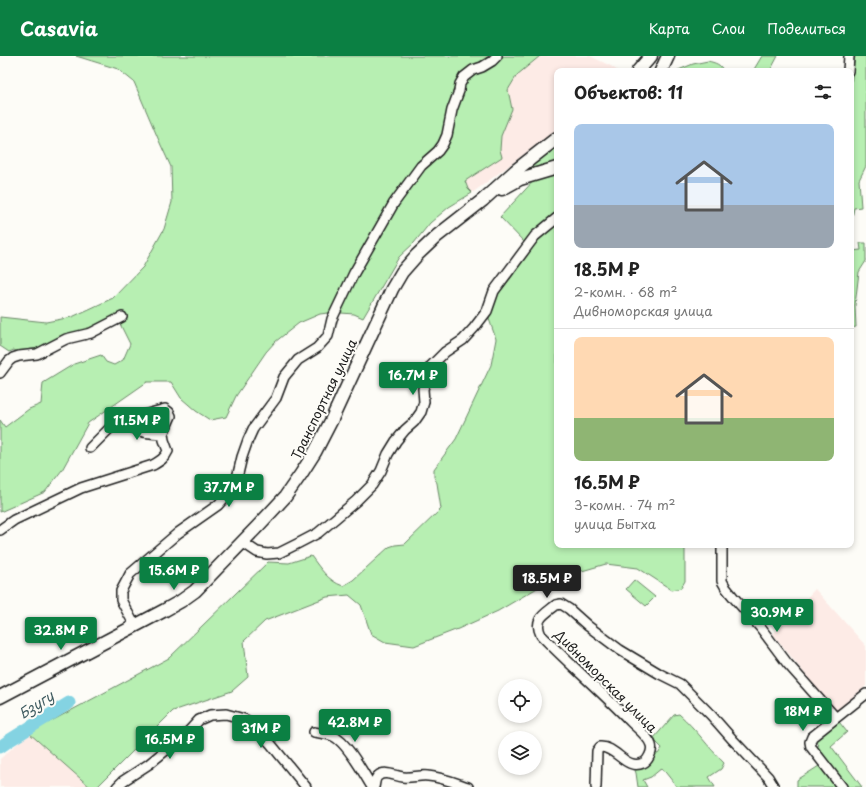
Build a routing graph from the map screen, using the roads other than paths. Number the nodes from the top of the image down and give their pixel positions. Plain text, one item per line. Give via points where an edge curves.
1 (497, 56) edge
2 (651, 56) edge
3 (668, 56) edge
4 (850, 56) edge
5 (641, 68) edge
6 (662, 68) edge
7 (848, 68) edge
8 (554, 140) edge
9 (554, 169) edge
10 (483, 200) junction
11 (554, 220) edge
12 (122, 317) dead end
13 (0, 373) edge
14 (123, 420) junction
15 (163, 434) junction
16 (90, 448) dead end
17 (0, 530) edge
18 (242, 542) junction
19 (722, 548) edge
20 (135, 626) junction
21 (866, 694) edge
22 (0, 697) edge
23 (836, 718) junction
24 (314, 732) dead end
25 (117, 787) edge
26 (306, 787) edge
27 (373, 787) edge
28 (468, 787) edge
29 (596, 787) edge
30 (774, 787) edge
31 (842, 787) edge

1 - 20 street via 464,77 443,144 421,166 394,203 354,273 332,318 328,336 317,348 298,360 284,377 276,398 253,429 237,478 228,494 218,505 178,533 130,574 121,591 121,600
2 - 5 main road
3 - 6 main road
4 - 7 street
8 - 10 main road, Транспортная улица
9 - 10 main road, Транспортная улица via 520,179
10 - 18 main road, Транспортная улица via 437,236 402,272 315,452 285,497
11 - 18 street via 535,236 494,291 487,311 474,328 432,366 422,389 424,402 421,412 396,441 372,485 318,533 279,553 257,552
12 - 13 street via 91,333 66,339 37,354 13,358
14 - 15 street via 129,427 142,432
14 - 15 street via 165,409 171,416
14 - 16 street via 115,422
15 - 17 street via 168,451 159,462 81,488 14,520
18 - 20 main road, Транспортная улица via 195,591
19 - 23 street via 722,581 726,588
20 - 22 main road, Транспортная улица
21 - 23 street
23 - 31 street via 812,737 810,742 811,747
24 - 27 street via 334,736 351,754
25 - 26 street via 149,764 199,720 210,715 226,714 244,719 258,730
27 - 28 street via 375,780 382,774 429,776
29 - 30 street, Дивноморская улица via 597,752 600,747 606,747 633,765 646,762 651,745 624,714 541,635 538,627 540,618 558,604 564,605 620,650 683,687 768,777

